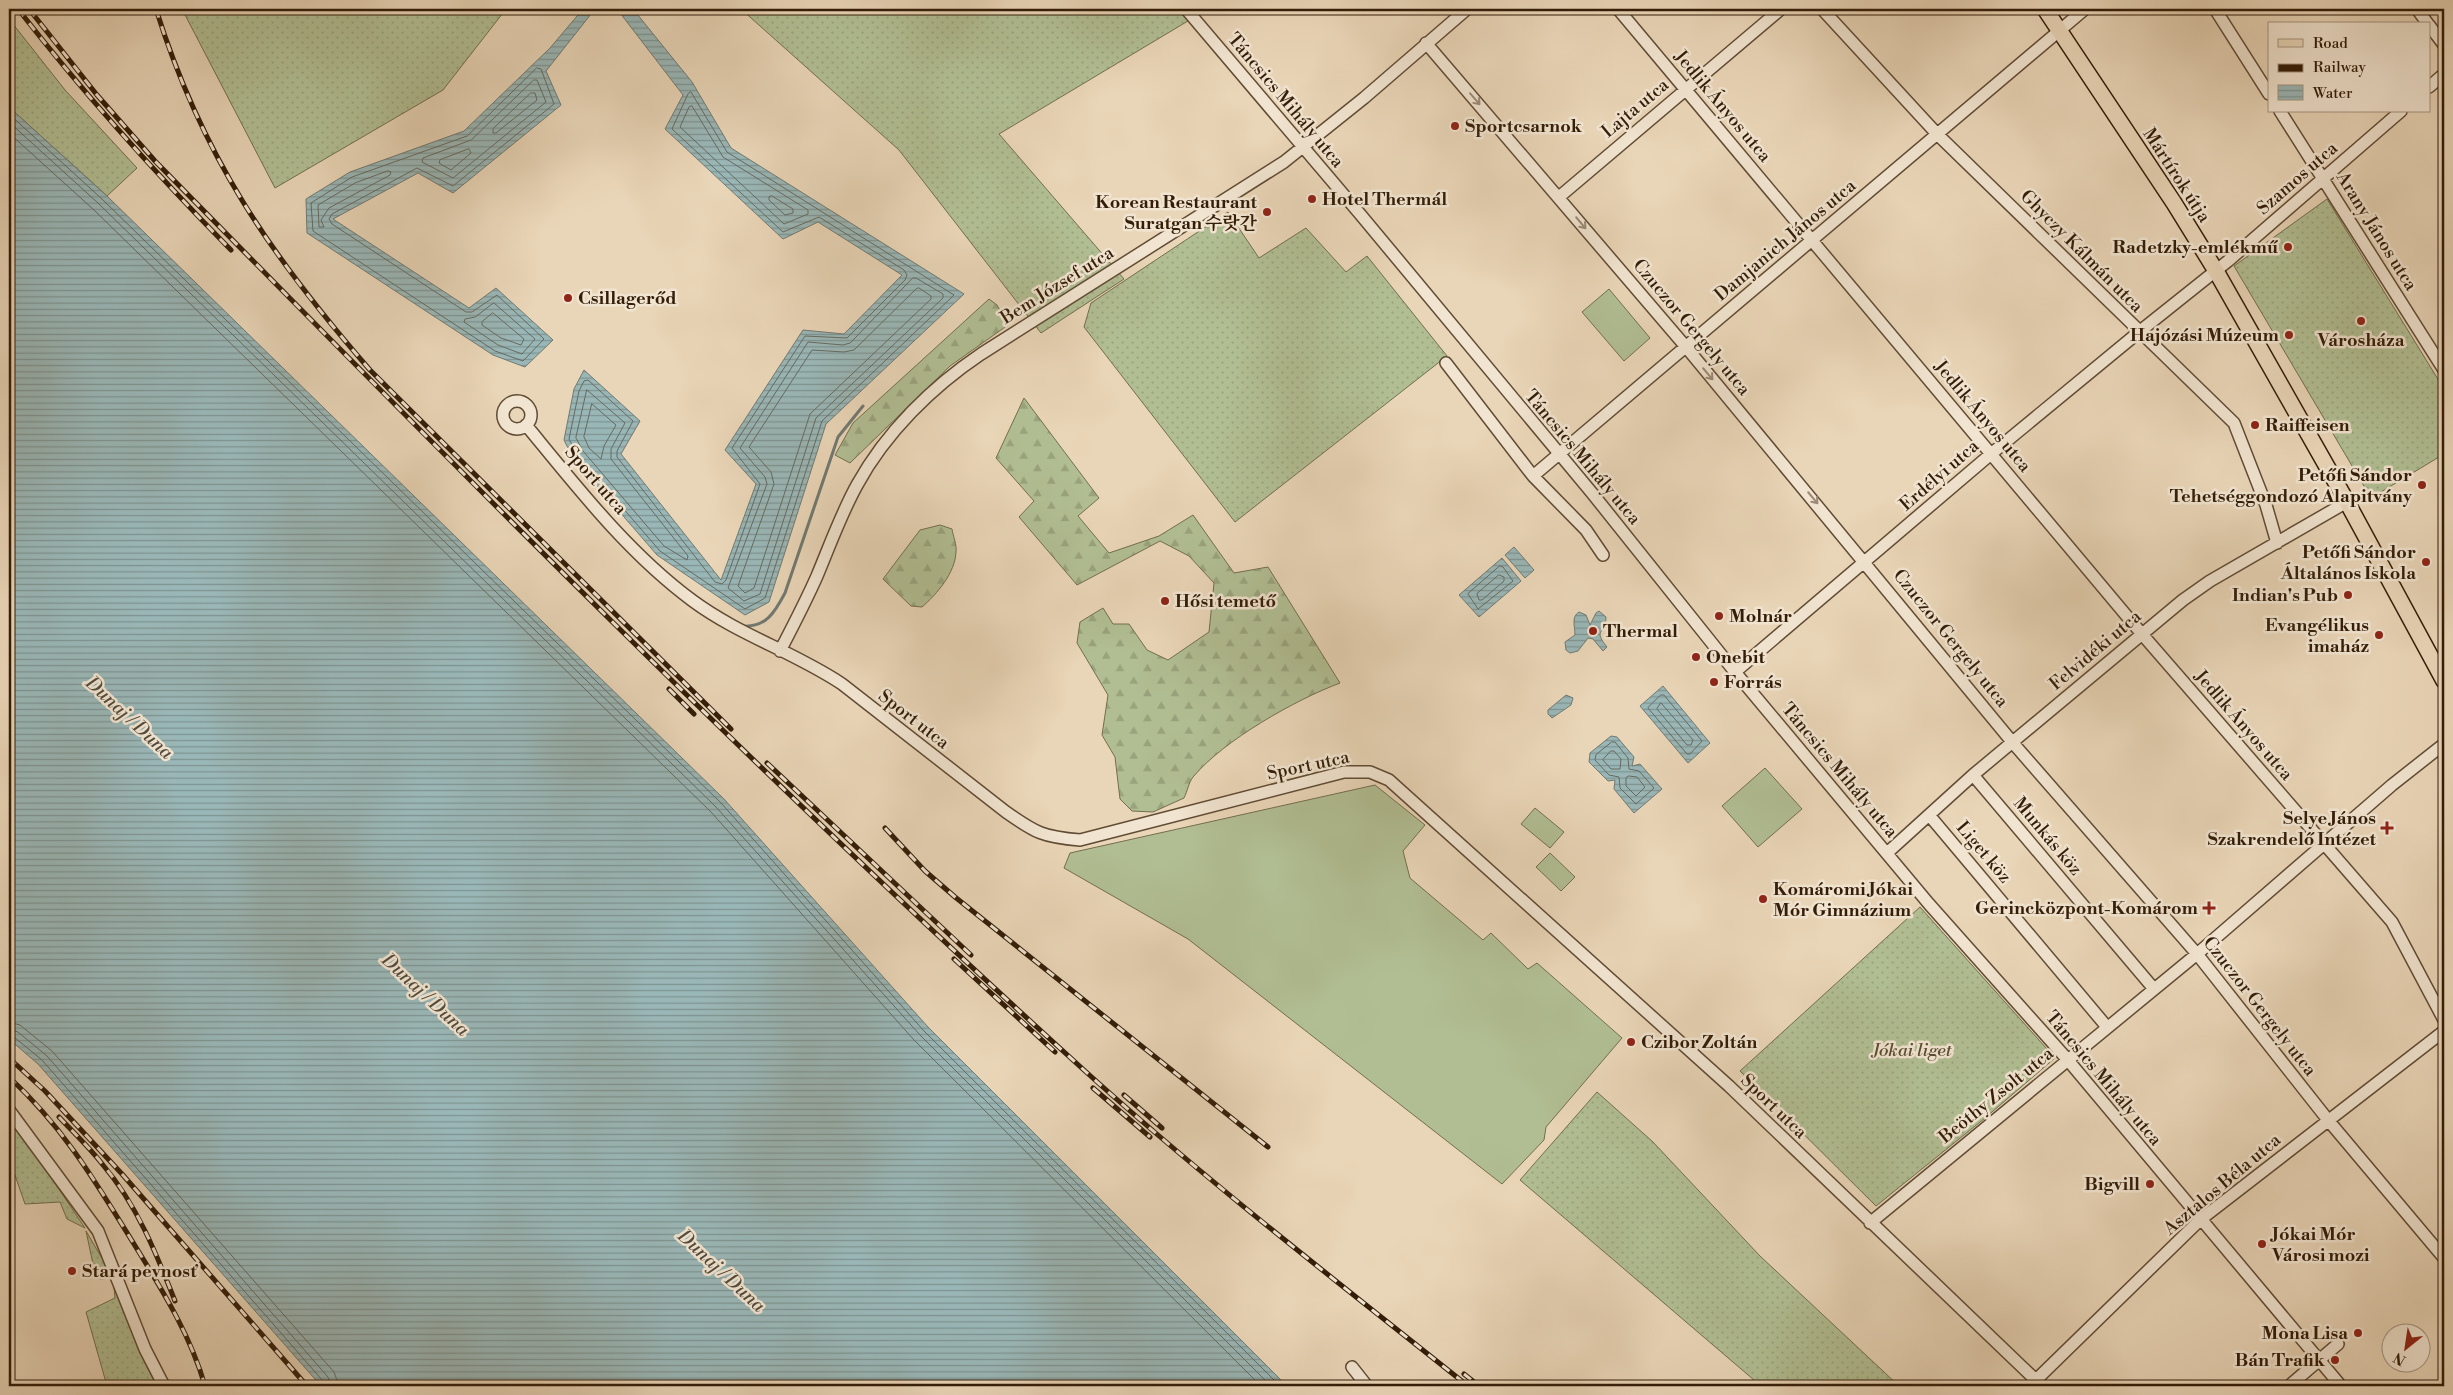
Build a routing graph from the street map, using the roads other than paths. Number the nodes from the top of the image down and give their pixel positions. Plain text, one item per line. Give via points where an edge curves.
1 (1186, 9) edge
2 (1467, 9) edge
3 (1618, 9) edge
4 (1781, 9) edge
5 (1822, 9) edge
6 (2045, 9) edge
7 (2085, 9) edge
8 (2215, 9) edge
9 (2417, 9) edge
10 (2427, 22) edge
11 (2430, 25) edge
12 (2060, 31) junction
13 (1426, 43) junction
14 (2444, 45) edge
15 (2444, 74) edge
16 (2430, 86) edge
17 (1685, 89) junction
18 (2268, 92) edge
19 (2281, 112) edge
20 (2400, 112) edge
21 (1938, 135) junction
22 (1302, 147) junction
23 (2323, 178) junction
24 (1559, 197) junction
25 (1812, 240) junction
26 (2216, 270) junction
27 (2139, 332) junction
28 (1686, 347) junction
29 (1446, 363) dead end
30 (2444, 370) edge
31 (526, 425) dead end
32 (1558, 454) junction
33 (1991, 454) junction
34 (1533, 476) junction
35 (2347, 502) junction
36 (2277, 543) junction
37 (1603, 555) dead end
38 (1866, 562) junction
39 (2141, 633) junction
40 (780, 650) junction
41 (1735, 672) junction
42 (2444, 681) edge
43 (2013, 743) junction
44 (2444, 744) edge
45 (1973, 775) junction
46 (1930, 815) junction
47 (2324, 844) junction
48 (1886, 853) junction
49 (2197, 954) junction
50 (2154, 989) junction
51 (2444, 1020) edge
52 (2107, 1027) junction
53 (2444, 1031) edge
54 (2067, 1060) junction
55 (9, 1110) edge
56 (2328, 1120) junction
57 (2200, 1220) junction
58 (1870, 1222) junction
59 (2444, 1258) edge
60 (2338, 1344) dead end
61 (2318, 1361) junction
62 (1352, 1367) dead end
63 (2039, 1383) edge
64 (164, 1386) edge
65 (1367, 1386) edge
66 (2289, 1386) edge
67 (2341, 1386) edge

1 - 22 street, Táncsics Mihály utca
2 - 13 street, Bem József utca
3 - 17 street, Jedlik Ányos utca
4 - 17 street, Lajta utca
5 - 21 street, Ghyczy Kálmán utca
6 - 12 main road, Mártírok útja
7 - 12 street, Damjanich János utca
8 - 18 street
9 - 10 street
11 - 14 street
12 - 21 street, Damjanich János utca
12 - 26 main road, Mártírok útja
13 - 22 street, Bem József utca
13 -> 24 street, Czuczor Gergely utca
15 - 16 street
17 - 24 street, Lajta utca
17 - 25 street, Jedlik Ányos utca
19 - 23 street, Arany János utca
20 - 23 street, Szamos utca
21 - 25 street, Damjanich János utca
21 - 27 street, Ghyczy Kálmán utca
22 - 32 street, Táncsics Mihály utca
22 - 40 street, Bem József utca via 1268,173 953,372 930,392 876,455 857,484 804,605
23 - 26 street, Szamos utca
23 - 30 street, Arany János utca
24 -> 28 street, Czuczor Gergely utca
25 - 28 street, Damjanich János utca
25 - 33 street, Jedlik Ányos utca
26 - 27 street, Erdélyi utca
26 - 35 main road, Mártírok útja
27 - 33 street, Erdélyi utca
27 - 36 street, Ghyczy Kálmán utca via 2234,423
28 - 32 street, Damjanich János utca
28 -> 38 street, Czuczor Gergely utca
29 - 34 street
31 - 40 street, Sport utca via 642,558 692,601
32 - 34 street, Damjanich János utca
32 - 41 street, Táncsics Mihály utca
33 - 38 street, Erdélyi utca
33 - 39 street, Jedlik Ányos utca
34 - 37 street via 1586,530
35 - 36 street, Felvidéki utca
35 - 42 main road, Mártírok útja
36 - 39 street, Felvidéki utca via 2210,581
38 - 41 street, Erdélyi utca
38 - 43 street, Czuczor Gergely utca
39 - 43 street, Felvidéki utca
39 - 47 street, Jedlik Ányos utca
40 - 58 street, Sport utca via 842,684 1006,812 1050,838 1080,840 1344,772 1379,774 1729,1086
41 - 48 street, Táncsics Mihály utca
43 - 45 street, Felvidéki utca
43 - 49 street, Czuczor Gergely utca
44 - 47 street, Beöthy Zsolt utca
45 - 46 street, Felvidéki utca
45 - 50 street, Munkás köz
46 - 48 street, Felvidéki utca
46 - 52 street, Liget köz
47 - 49 street, Beöthy Zsolt utca
47 - 51 street, Jedlik Ányos utca via 2392,922
48 - 54 street, Táncsics Mihály utca
49 - 50 street, Beöthy Zsolt utca
49 - 56 street, Czuczor Gergely utca
50 - 52 street, Beöthy Zsolt utca
52 - 54 street, Beöthy Zsolt utca
53 - 56 street, Asztalos Béla utca
54 - 57 street, Táncsics Mihály utca
54 - 58 street, Beöthy Zsolt utca
55 - 64 street via 98,1231 145,1349
56 - 57 street, Asztalos Béla utca
56 - 59 street, Czuczor Gergely utca
57 - 61 street, Táncsics Mihály utca
57 - 63 street, Asztalos Béla utca
58 - 63 street, Sport utca
60 - 61 street
61 - 66 street
61 - 67 street, Táncsics Mihály utca
62 - 65 street

